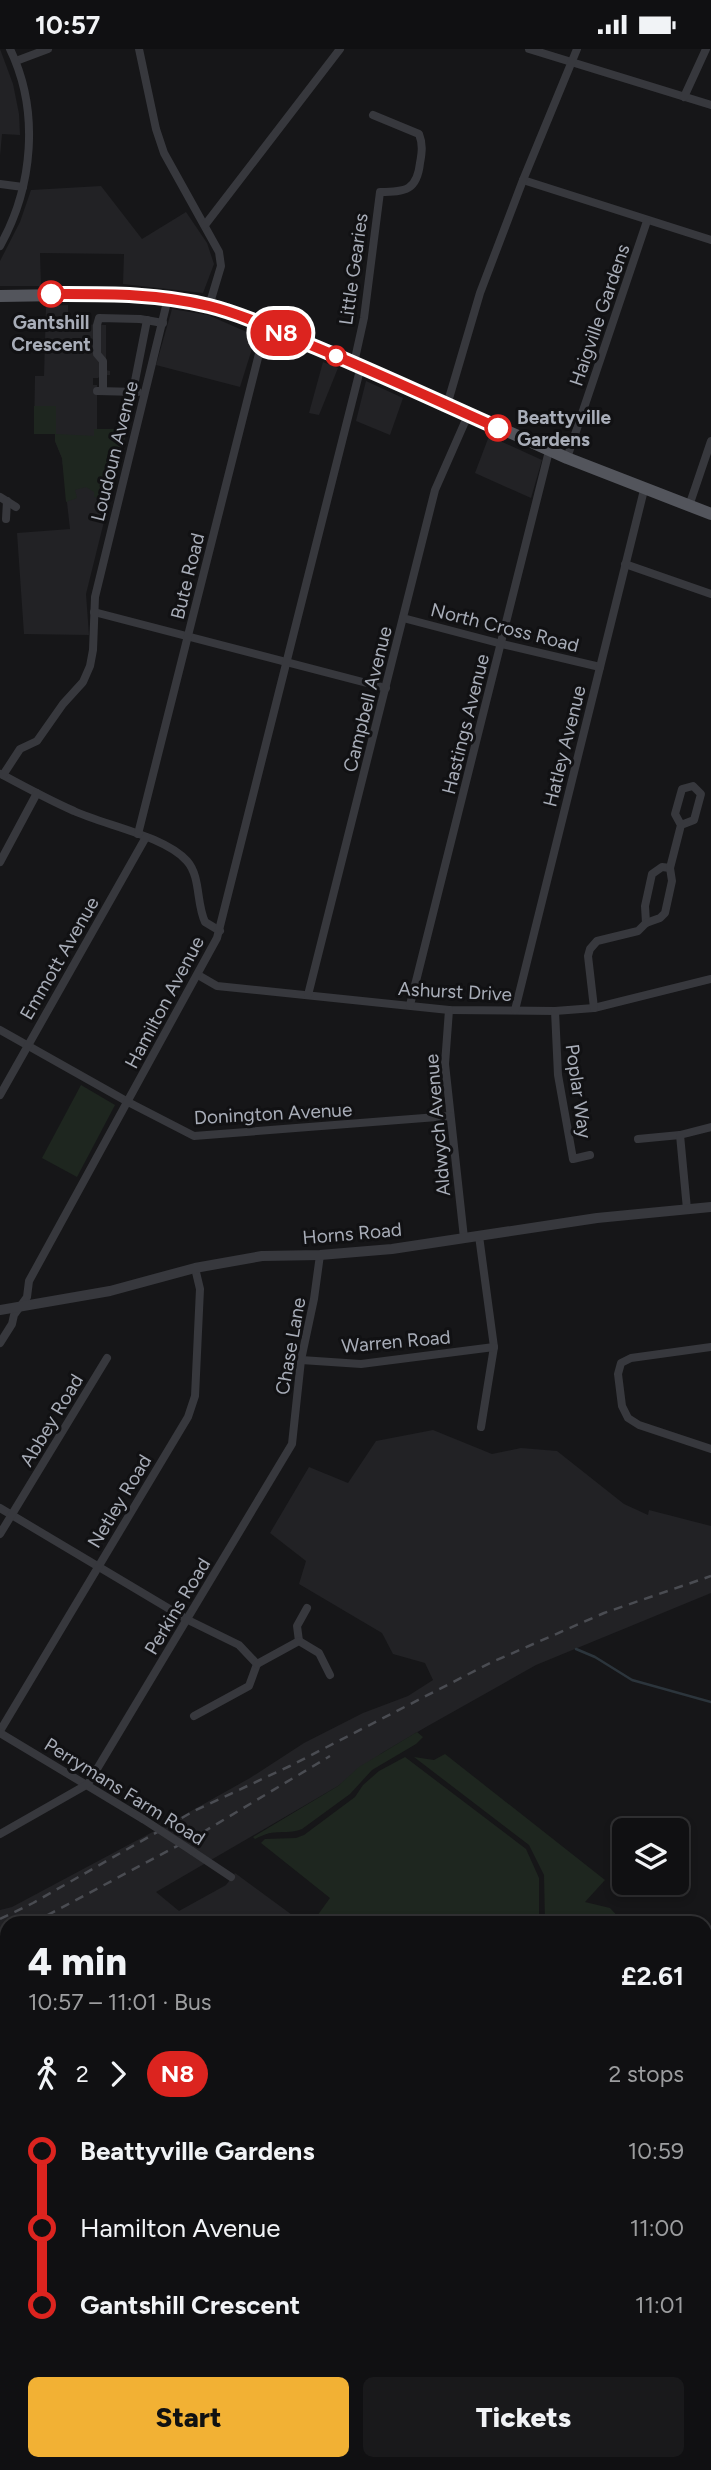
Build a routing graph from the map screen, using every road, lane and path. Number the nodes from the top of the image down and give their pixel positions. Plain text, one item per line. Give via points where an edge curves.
1 (10, 49) edge
2 (48, 49) edge
3 (139, 49) edge
4 (340, 49) edge
5 (529, 49) edge
6 (577, 49) edge
7 (706, 49) edge
8 (16, 61) junction
9 (571, 63) junction
10 (684, 97) junction
11 (711, 106) edge
12 (373, 115) dead end
13 (523, 180) junction
14 (0, 184) edge
15 (23, 187) junction
16 (647, 221) junction
17 (205, 225) junction
18 (711, 240) edge
19 (0, 246) edge
20 (0, 296) edge
21 (168, 298) junction
22 (209, 306) junction
23 (147, 320) junction
24 (163, 323) junction
25 (266, 326) junction
26 (358, 365) junction
27 (133, 391) junction
28 (144, 393) junction
29 (447, 405) junction
30 (468, 415) junction
31 (711, 441) edge
32 (549, 451) junction
33 (567, 459) junction
34 (644, 490) junction
35 (3, 499) edge
36 (688, 506) junction
37 (16, 507) dead end
38 (711, 514) edge
39 (6, 519) dead end
40 (625, 564) junction
41 (711, 594) edge
42 (94, 612) junction
43 (403, 618) junction
44 (188, 637) junction
45 (502, 645) junction
46 (286, 663) junction
47 (600, 667) junction
48 (386, 688) junction
49 (2, 774) edge
50 (37, 793) junction
51 (681, 825) junction
52 (142, 836) junction
53 (0, 862) edge
54 (670, 868) junction
55 (646, 923) junction
56 (219, 930) junction
57 (198, 975) junction
58 (711, 979) edge
59 (308, 995) junction
60 (410, 1005) junction
61 (594, 1008) junction
62 (449, 1010) junction
63 (515, 1010) junction
64 (555, 1011) junction
65 (0, 1030) edge
66 (27, 1044) junction
67 (0, 1095) edge
68 (128, 1102) junction
69 (450, 1116) junction
70 (711, 1127) edge
71 (680, 1135) junction
72 (638, 1139) dead end
73 (590, 1156) dead end
74 (711, 1207) edge
75 (687, 1209) junction
76 (480, 1235) junction
77 (464, 1238) junction
78 (320, 1255) junction
79 (195, 1268) junction
80 (22, 1305) junction
81 (0, 1310) edge
82 (0, 1343) edge
83 (494, 1347) junction
84 (711, 1347) edge
85 (107, 1358) dead end
86 (300, 1360) junction
87 (481, 1427) dead end
88 (292, 1444) joint
89 (711, 1448) edge
90 (0, 1508) edge
91 (12, 1515) junction
92 (0, 1534) edge
93 (98, 1567) junction
94 (307, 1608) dead end
95 (188, 1621) junction
96 (299, 1641) junction
97 (257, 1664) junction
98 (330, 1675) dead end
99 (194, 1716) dead end
100 (0, 1732) edge
101 (88, 1784) junction
102 (0, 1834) edge
103 (231, 1877) dead end

1 - 8 street
2 - 8 street
3 - 17 street via 164,153
4 - 17 street
5 - 9 street
6 - 9 street
7 - 10 street
8 - 15 street via 29,123
9 - 10 street
9 - 13 street
10 - 11 street
12 - 26 street, Little Gearies via 419,134 423,144 419,178 412,187 380,192
13 - 16 street
13 - 29 street via 481,293
14 - 15 street
15 - 19 street
16 - 18 street
16 - 33 street, Haigville Gardens
17 - 22 street via 221,266
20 - 21 main road
21 - 22 main road
21 - 24 street, Loudoun Avenue
22 - 25 main road
23 - 24 street
23 - 27 street
23 - 27 street via 99,318 97,325 97,354 103,361 100,391
24 - 28 street, Loudoun Avenue
25 - 26 main road
25 - 44 street, Bute Road
26 - 29 main road
26 - 46 street, Hamilton Avenue
27 - 28 street
28 - 42 street, Loudoun Avenue
29 - 30 main road
30 - 32 main road
30 - 43 street, Campbell Avenue via 435,489
31 - 36 street
32 - 33 main road
32 - 45 street, Hastings Avenue
33 - 34 main road
34 - 36 main road
34 - 40 street, Hatley Avenue
35 - 37 street
35 - 39 street
36 - 38 main road
40 - 41 street
40 - 47 street, Hatley Avenue
42 - 44 street
42 - 49 street, Loudoun Avenue via 93,650 83,682 37,741 20,749
43 - 45 street, North Cross Road
43 - 48 street, Campbell Avenue
44 - 46 street
44 - 52 street, Bute Road
45 - 47 street, North Cross Road
45 - 60 street, Hastings Avenue
46 - 48 street
46 - 56 street, Hamilton Avenue
47 - 63 street, Hatley Avenue
48 - 59 street, Campbell Avenue
49 - 50 street
50 - 52 street
50 - 53 street
51 - 51 street via 676,814 682,789 694,786 701,794 694,820
51 - 54 street
52 - 56 street via 187,861 201,914
52 - 66 street, Emmott Avenue
54 - 55 street via 673,881 665,913
54 - 55 street via 652,874
55 - 61 street via 638,930 597,941 590,949
56 - 57 street, Hamilton Avenue
57 - 59 street, Ashurst Drive via 217,986
57 - 68 street, Hamilton Avenue
58 - 61 street, Ashurst Drive
59 - 60 street, Ashurst Drive
60 - 62 street, Ashurst Drive
61 - 64 street, Ashurst Drive
62 - 63 street, Ashurst Drive
62 - 69 street, Aldwych Avenue via 444,1064
63 - 64 street, Ashurst Drive
64 - 73 street, Poplar Way via 558,1075 573,1159
65 - 66 street, Donington Avenue
66 - 67 street, Emmott Avenue
66 - 68 street, Donington Avenue
68 - 69 street, Donington Avenue via 194,1136
68 - 80 street, Hamilton Avenue via 29,1281
69 - 77 street, Aldwych Avenue
70 - 71 street
71 - 72 street
71 - 75 street
74 - 75 street, Horns Road
75 - 76 street, Horns Road
76 - 77 street, Horns Road
76 - 83 street
77 - 78 street, Horns Road
78 - 79 street, Horns Road via 262,1256
78 - 86 street, Chase Lane
79 - 80 street, Horns Road via 110,1291
79 - 93 street, Netley Road via 200,1289 195,1396 188,1417
80 - 81 street, Horns Road
80 - 82 street, Hamilton Avenue
83 - 86 street, Warren Road via 361,1364
83 - 87 street
84 - 89 street via 631,1358 621,1363 618,1374 628,1418
85 - 91 street, Abbey Road
86 - 88 street, Chase Lane
88 - 95 street, Perkins Road
90 - 91 street
91 - 92 street, Abbey Road
91 - 93 street
93 - 95 street
93 - 100 street, Netley Road
94 - 96 street via 298,1626
95 - 97 street via 239,1645
95 - 101 street, Perkins Road
96 - 97 street
96 - 98 street via 319,1653
97 - 99 street via 249,1686
100 - 101 street, Perrymans Farm Road
101 - 102 street
101 - 103 street, Perrymans Farm Road, bridge

